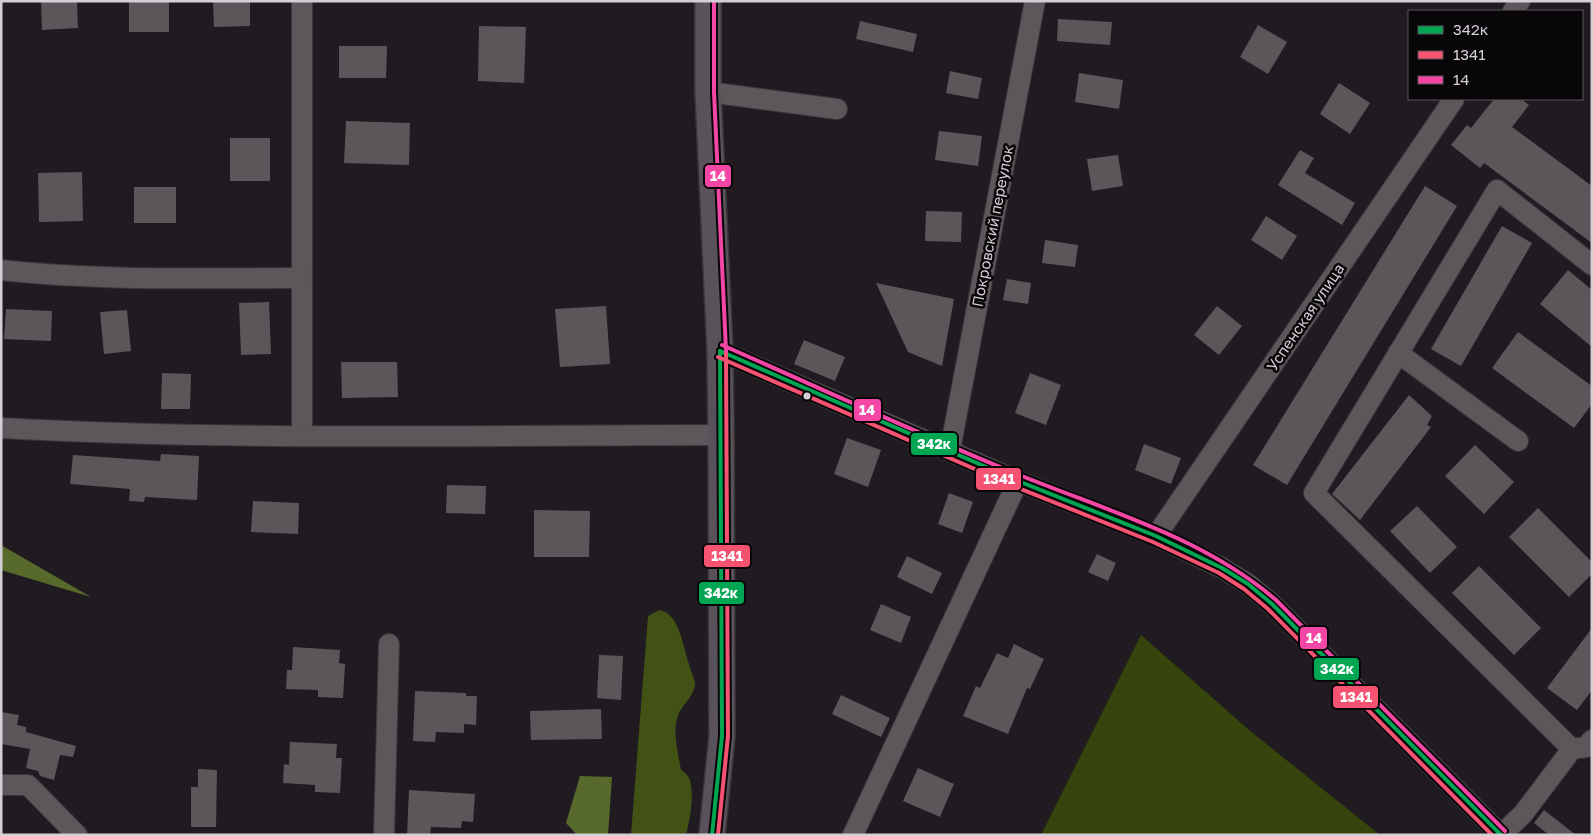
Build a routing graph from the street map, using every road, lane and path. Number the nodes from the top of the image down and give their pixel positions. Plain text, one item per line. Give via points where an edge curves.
1 (302, 1) edge
2 (708, 1) edge
3 (1035, 1) edge
4 (708, 92) junction
5 (1453, 100) edge
6 (837, 108) dead end
7 (1592, 265) edge
8 (1, 270) edge
9 (302, 278) junction
10 (720, 351) junction
11 (1398, 354) junction
12 (1, 428) edge
13 (721, 435) junction
14 (302, 436) junction
15 (1518, 441) dead end
16 (950, 450) junction
17 (1018, 481) junction
18 (1156, 536) junction
19 (389, 644) dead end
20 (1592, 740) edge
21 (1572, 749) junction
22 (1, 785) edge
23 (77, 835) edge
24 (384, 835) edge
25 (712, 835) edge
26 (853, 835) edge
27 (1501, 835) edge

1 - 9 street
2 - 4 main road
3 - 16 street, Покровский переулок
4 - 6 street
4 - 10 main road
5 - 18 street, Успенская улица
7 - 11 street via 1496,190
8 - 9 street via 117,278
9 - 14 street
10 - 13 main road
10 - 16 street
11 - 15 street
11 - 21 street via 1314,493
12 - 14 street
13 - 14 street
13 - 25 main road via 722,736
16 - 17 street
17 - 18 street
17 - 26 street
18 - 27 street via 1222,568 1272,604
19 - 24 street
20 - 21 street via 1586,748
21 - 27 street via 1523,814
22 - 23 street via 28,785

